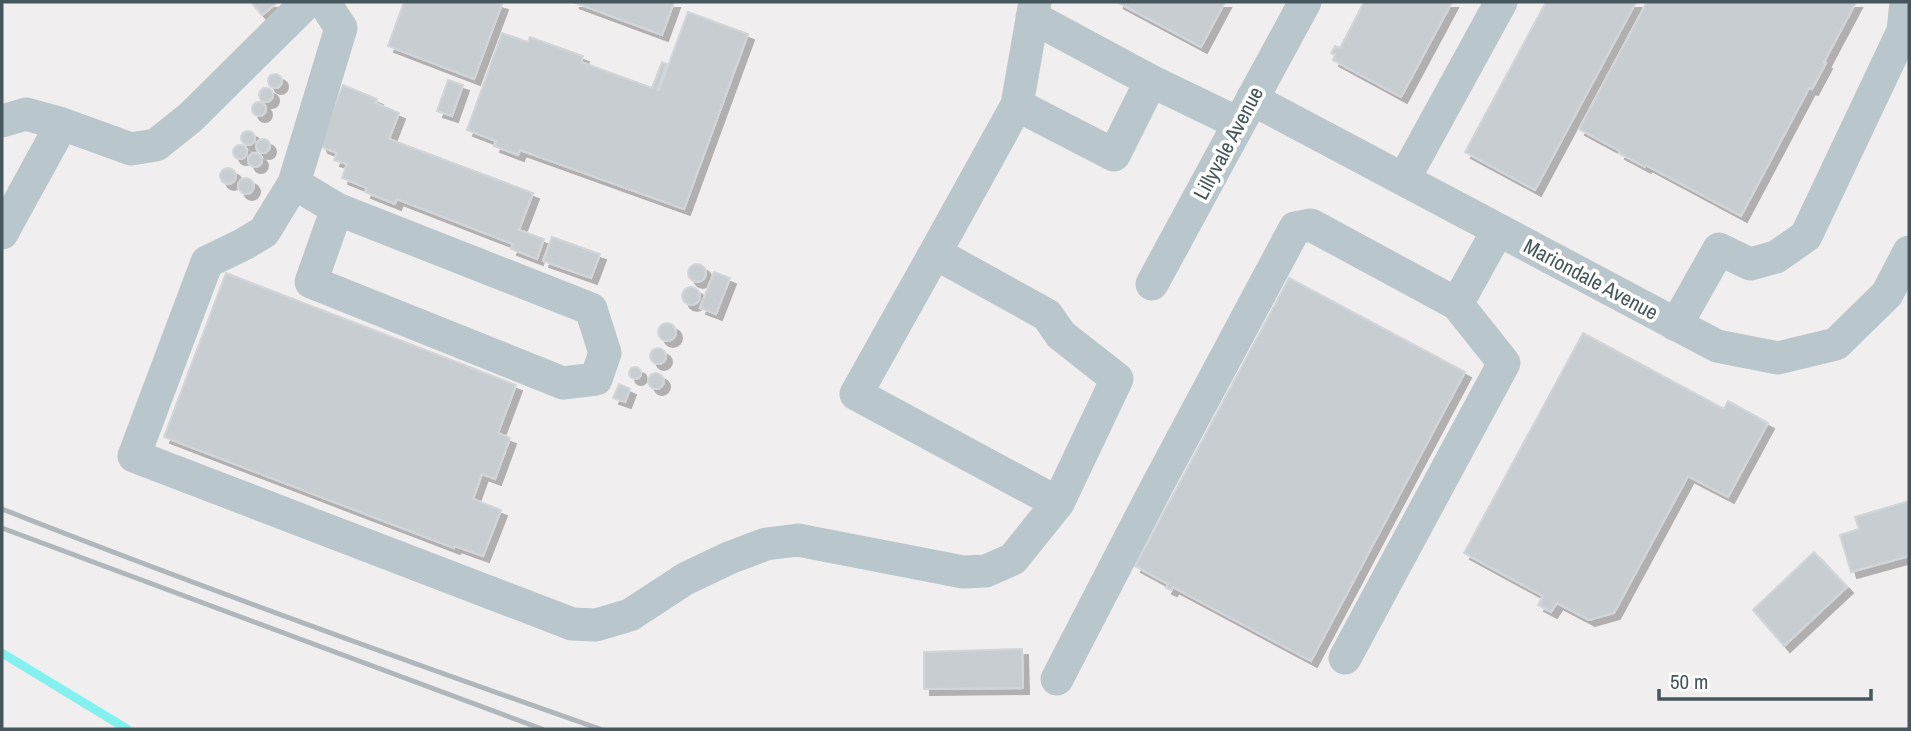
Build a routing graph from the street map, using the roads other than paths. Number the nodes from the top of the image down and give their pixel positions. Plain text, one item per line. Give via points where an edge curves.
1 (307, 2) edge
2 (324, 2) edge
3 (1305, 2) edge
4 (1501, 2) edge
5 (1906, 2) edge
6 (1033, 9) edge
7 (1151, 81) junction
8 (1017, 105) junction
9 (1245, 111) junction
10 (2, 121) edge
11 (62, 124) junction
12 (1404, 179) junction
13 (294, 183) junction
14 (337, 209) junction
15 (1498, 229) junction
16 (2, 233) edge
17 (1909, 252) edge
18 (934, 253) junction
19 (1152, 284) dead end
20 (1457, 304) junction
21 (1676, 325) junction
22 (1058, 503) junction
23 (1345, 657) dead end
24 (1057, 679) dead end

1 - 11 street via 191,117 156,145 131,149
2 - 13 street via 341,28
3 - 9 street, Lillyvale Avenue
4 - 12 street
5 - 21 street via 1903,31 1805,236 1776,257 1750,264 1719,249
6 - 7 street, Mariondale Avenue
6 - 8 street
7 - 8 street via 1114,155
7 - 9 street, Mariondale Avenue
8 - 18 street
9 - 12 street, Mariondale Avenue
9 - 19 street, Lillyvale Avenue
10 - 11 street via 26,114
11 - 16 street
12 - 15 street, Mariondale Avenue
13 - 14 street
13 - 22 street via 264,232 207,262 134,456 572,624 596,625 630,615 685,579 766,544 798,540 963,572 986,571 1013,559
14 - 14 street via 591,309 605,353 596,379 563,383 311,282
15 - 20 street
15 - 21 street, Mariondale Avenue
17 - 21 street, Mariondale Avenue via 1887,294 1836,344 1778,358 1717,346
18 - 22 street via 1047,315 1061,335 1117,379
18 - 22 street via 856,394
20 - 23 street via 1504,363
20 - 24 street via 1311,225 1295,228

